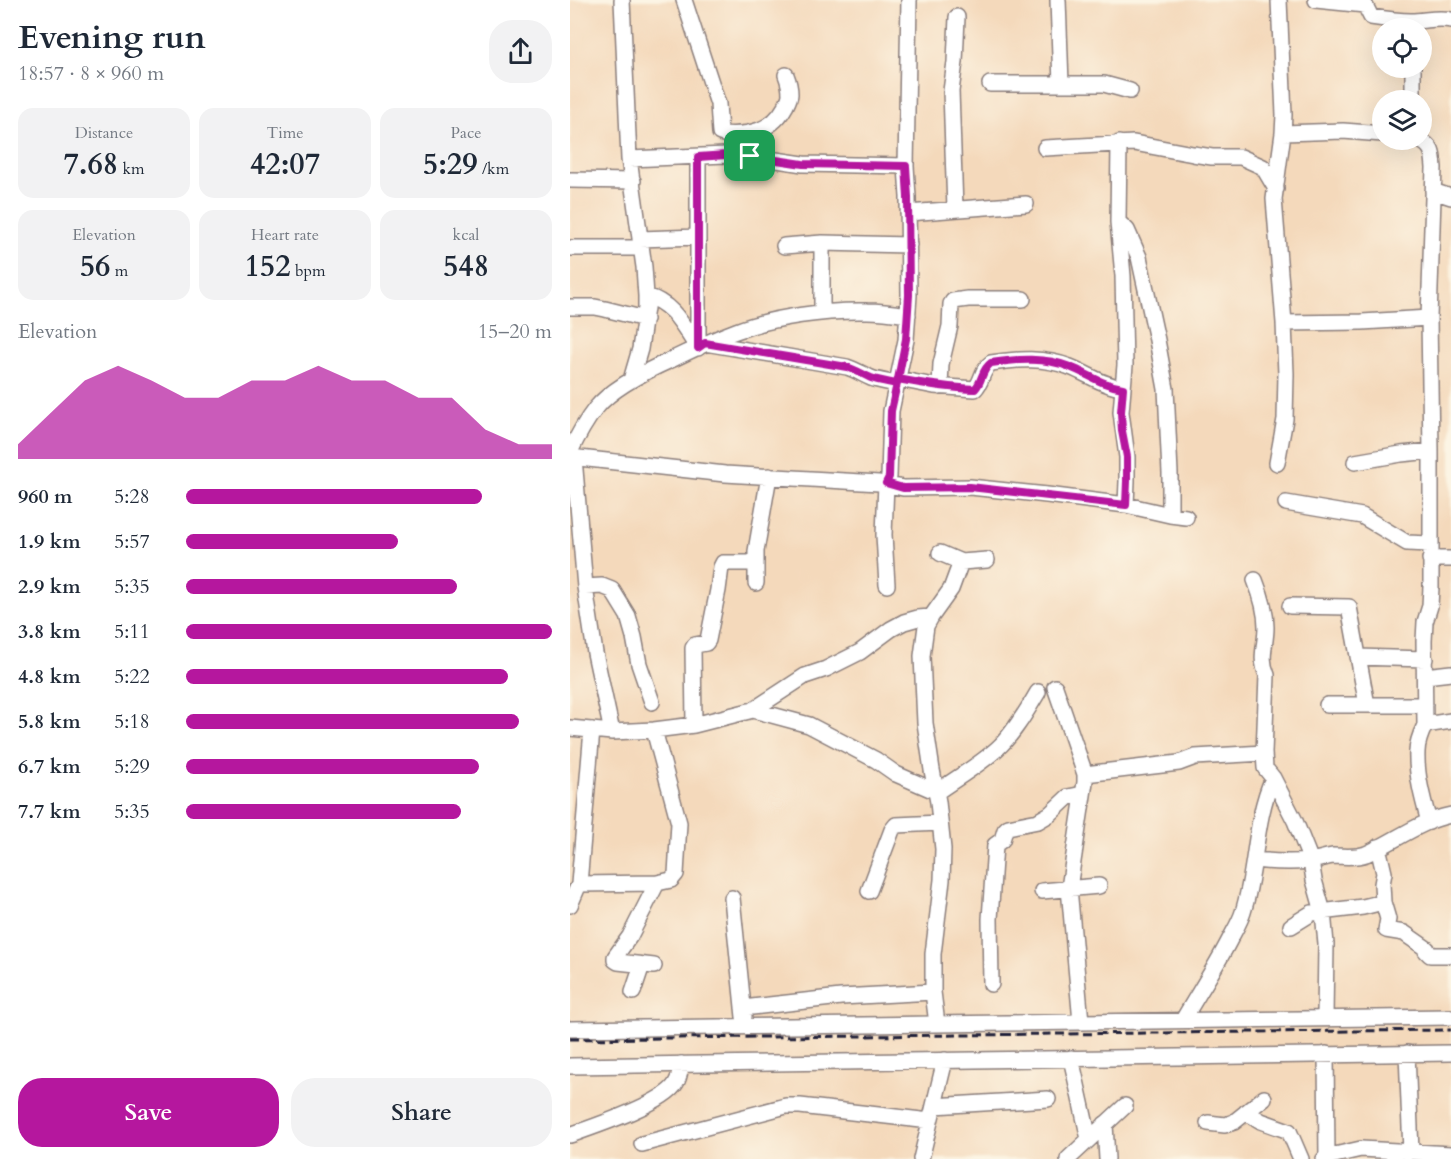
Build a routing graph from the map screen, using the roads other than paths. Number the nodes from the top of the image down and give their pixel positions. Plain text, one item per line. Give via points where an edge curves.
1 (622, 0) edge
2 (684, 0) edge
3 (909, 0) edge
4 (1058, 0) edge
5 (1279, 0) edge
6 (1316, 0) edge
7 (957, 17) dead end
8 (1377, 18) edge
9 (1451, 20) edge
10 (1432, 21) edge
11 (786, 75) dead end
12 (990, 84) dead end
13 (1061, 84) junction
14 (1130, 90) dead end
15 (1283, 133) junction
16 (1372, 134) edge
17 (1119, 143) junction
18 (1045, 148) dead end
19 (1431, 150) edge
20 (698, 157) junction
21 (629, 159) junction
22 (906, 166) junction
23 (570, 180) edge
24 (633, 181) junction
25 (1276, 189) junction
26 (1433, 191) junction
27 (1451, 197) edge
28 (1026, 204) dead end
29 (955, 209) junction
30 (908, 213) junction
31 (1118, 222) junction
32 (698, 237) junction
33 (641, 243) junction
34 (822, 243) junction
35 (909, 245) junction
36 (784, 246) dead end
37 (570, 248) edge
38 (646, 296) junction
39 (1023, 299) dead end
40 (570, 308) edge
41 (822, 313) junction
42 (908, 315) junction
43 (1429, 318) junction
44 (645, 319) junction
45 (1284, 323) junction
46 (701, 345) junction
47 (631, 380) junction
48 (897, 381) junction
49 (940, 387) junction
50 (1123, 388) junction
51 (1431, 451) junction
52 (571, 456) edge
53 (1355, 462) dead end
54 (1277, 463) dead end
55 (769, 476) junction
56 (886, 483) junction
57 (1286, 503) dead end
58 (1126, 505) junction
59 (1170, 515) junction
60 (1186, 517) dead end
61 (1430, 551) junction
62 (940, 553) dead end
63 (1451, 558) edge
64 (576, 559) edge
65 (987, 560) dead end
66 (961, 562) junction
67 (755, 563) junction
68 (1255, 580) dead end
69 (756, 583) dead end
70 (887, 585) dead end
71 (585, 587) junction
72 (1290, 606) dead end
73 (931, 617) junction
74 (1358, 657) junction
75 (1425, 659) junction
76 (1451, 673) edge
77 (1425, 676) junction
78 (1055, 687) dead end
79 (1038, 692) dead end
80 (652, 702) dead end
81 (1326, 705) dead end
82 (1367, 705) junction
83 (1425, 705) junction
84 (753, 710) junction
85 (1451, 721) edge
86 (694, 725) junction
87 (1425, 725) junction
88 (570, 728) edge
89 (592, 730) junction
90 (654, 730) junction
91 (612, 732) junction
92 (1264, 753) junction
93 (1085, 774) junction
94 (1273, 778) junction
95 (937, 792) junction
96 (1083, 794) junction
97 (1451, 816) edge
98 (577, 822) edge
99 (1429, 822) junction
100 (940, 823) junction
101 (1378, 847) junction
102 (1254, 860) junction
103 (1311, 861) junction
104 (657, 883) junction
105 (579, 884) junction
106 (1099, 886) dead end
107 (1069, 888) junction
108 (869, 891) dead end
109 (1042, 891) dead end
110 (732, 898) dead end
111 (1383, 902) junction
112 (570, 904) edge
113 (1323, 912) junction
114 (1292, 926) dead end
115 (1451, 955) edge
116 (991, 984) dead end
117 (633, 992) dead end
118 (933, 992) junction
119 (743, 1008) junction
120 (1451, 1017) edge
121 (1325, 1018) junction
122 (1183, 1020) junction
123 (1081, 1022) junction
124 (937, 1024) junction
125 (744, 1026) junction
126 (570, 1029) edge
127 (1407, 1053) junction
128 (1451, 1053) edge
129 (1326, 1054) junction
130 (1071, 1058) junction
131 (945, 1060) junction
132 (681, 1064) junction
133 (570, 1066) edge
134 (1264, 1098) dead end
135 (1048, 1099) dead end
136 (1125, 1106) dead end
137 (1246, 1112) junction
138 (932, 1114) junction
139 (1208, 1123) dead end
140 (1105, 1125) junction
141 (570, 1135) edge
142 (1089, 1139) junction
143 (642, 1144) dead end
144 (1414, 1154) edge
145 (1451, 1154) edge
146 (1326, 1158) edge
147 (921, 1159) edge
148 (1068, 1159) edge
149 (1107, 1159) edge
150 (1301, 1159) edge

1 - 21 street
2 - 11 street via 717,104 720,133 743,135 773,123 790,94
3 - 22 street
4 - 13 street
5 - 15 street
6 - 8 street via 1365,5 1371,17
7 - 29 street via 951,91
9 - 10 street
12 - 13 street
13 - 14 street via 1104,84
15 - 16 street
15 - 25 street
17 - 18 street
17 - 25 street via 1212,157 1241,157 1263,167
17 - 31 street
19 - 26 street
20 - 21 street
20 - 22 street via 750,156 803,164
20 - 32 street
21 - 24 street
22 - 30 street
23 - 24 street
24 - 33 street
25 - 45 street
26 - 27 street
26 - 43 street
28 - 29 street
29 - 30 street
30 - 35 street
31 - 50 street via 1123,276
31 - 59 street via 1127,230 1139,257 1166,389
32 - 33 street
32 - 46 street
33 - 37 street
33 - 38 street
34 - 35 street
34 - 36 street
34 - 41 street
35 - 42 street
38 - 44 street
38 - 46 street via 667,306
39 - 49 street via 953,301
40 - 44 street via 605,309
41 - 42 street via 869,311
41 - 46 street via 755,325
42 - 48 street
43 - 45 street
43 - 51 street
44 - 47 street
45 - 54 street via 1285,419
46 - 47 street
46 - 48 street via 847,367 875,379
47 - 52 street via 597,407 580,432
48 - 49 street
48 - 56 street
49 - 50 street via 975,389 991,363 1028,359 1060,363
50 - 58 street
51 - 53 street
51 - 61 street
52 - 55 street
52 - 64 street
55 - 56 street
55 - 67 street
56 - 58 street via 903,488 970,487
56 - 70 street
57 - 61 street via 1362,516 1407,543
58 - 59 street
59 - 60 street
61 - 63 street
61 - 75 street
62 - 66 street
64 - 71 street
65 - 66 street
66 - 73 street via 951,589
67 - 69 street
67 - 86 street via 728,562 721,567 708,640 693,648
68 - 92 street via 1266,627 1262,663 1268,675
71 - 80 street via 612,590 628,616
71 - 91 street
72 - 74 street via 1349,607
73 - 84 street via 904,622 860,652 805,676
73 - 95 street via 922,656 925,723
74 - 75 street
74 - 82 street
75 - 77 street
76 - 77 street
77 - 83 street
78 - 93 street
79 - 95 street via 1001,745
81 - 82 street
82 - 83 street
83 - 87 street
84 - 86 street
84 - 95 street via 809,725 896,774
85 - 87 street
86 - 90 street
87 - 99 street via 1416,750
88 - 89 street
89 - 91 street
89 - 98 street
90 - 91 street
90 - 104 street via 679,823 676,874 671,880
92 - 93 street via 1195,757 1179,764
92 - 94 street via 1265,768
93 - 96 street
94 - 102 street via 1259,819
94 - 103 street
95 - 100 street
96 - 107 street
96 - 116 street via 1068,797 1038,821 1008,827 995,845
97 - 99 street
98 - 105 street
99 - 101 street
100 - 108 street via 897,825
100 - 118 street via 942,880 933,954
101 - 103 street via 1354,857 1331,856
101 - 111 street via 1384,873
102 - 103 street
102 - 122 street via 1243,915
103 - 113 street
104 - 105 street
104 - 117 street via 615,957 618,962 648,965
105 - 112 street
106 - 107 street
107 - 109 street
107 - 123 street
110 - 119 street
111 - 113 street
111 - 115 street via 1388,919 1386,930 1404,933 1430,955
113 - 114 street via 1312,913
113 - 121 street
118 - 119 street
118 - 124 street
119 - 125 street
120 - 121 street
121 - 122 street
122 - 123 street
123 - 124 street
124 - 125 street
125 - 126 street
127 - 128 street
127 - 129 street
127 - 144 street
129 - 130 street
129 - 146 street
130 - 131 street
130 - 142 street
131 - 132 street
131 - 138 street
132 - 133 street
132 - 141 street via 676,1084 664,1094 601,1125
134 - 137 street
135 - 138 street
136 - 140 street
137 - 139 street via 1225,1125
137 - 150 street via 1289,1131
138 - 143 street via 786,1106
138 - 147 street
140 - 142 street
140 - 149 street
142 - 148 street
144 - 145 street
144 - 146 street via 1360,1149

